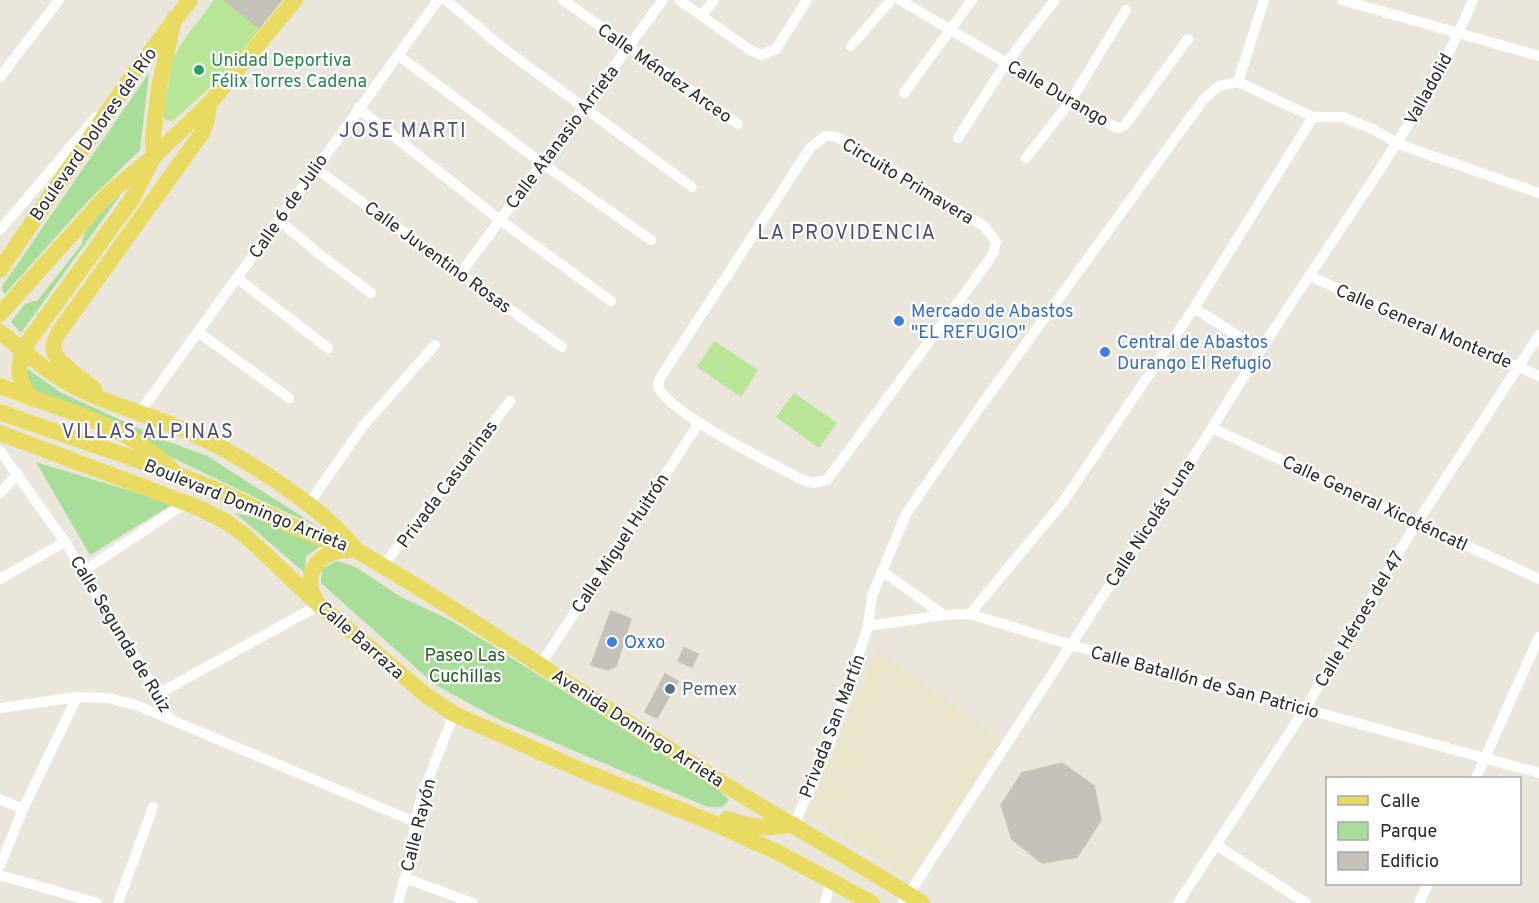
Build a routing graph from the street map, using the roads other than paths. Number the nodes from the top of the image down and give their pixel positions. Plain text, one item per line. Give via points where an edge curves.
1 (59, 0) edge
2 (190, 0) edge
3 (295, 0) edge
4 (438, 0) edge
5 (446, 0) edge
6 (563, 0) edge
7 (663, 0) edge
8 (679, 0) edge
9 (714, 0) edge
10 (807, 0) edge
11 (891, 0) edge
12 (900, 0) edge
13 (972, 0) edge
14 (1055, 0) edge
15 (1264, 0) edge
16 (1342, 0) edge
17 (1473, 0) edge
18 (1126, 10) dead end
19 (702, 15) junction
20 (174, 19) junction
21 (950, 30) junction
22 (1459, 33) junction
23 (1188, 39) dead end
24 (851, 46) dead end
25 (628, 47) junction
26 (398, 55) junction
27 (1539, 57) edge
28 (1006, 63) junction
29 (134, 73) junction
30 (0, 76) edge
31 (1238, 82) junction
32 (904, 93) dead end
33 (1070, 102) junction
34 (209, 104) junction
35 (584, 107) junction
36 (358, 108) junction
37 (1313, 117) junction
38 (738, 124) dead end
39 (958, 138) dead end
40 (1398, 144) junction
41 (154, 156) junction
42 (1026, 158) dead end
43 (543, 164) junction
44 (315, 168) junction
45 (692, 187) dead end
46 (1539, 193) edge
47 (279, 220) junction
48 (500, 220) junction
49 (0, 230) edge
50 (651, 240) dead end
51 (0, 270) edge
52 (460, 274) junction
53 (1309, 276) junction
54 (237, 278) junction
55 (370, 293) dead end
56 (611, 300) dead end
57 (1194, 308) junction
58 (0, 314) edge
59 (0, 332) edge
60 (198, 332) junction
61 (1539, 335) edge
62 (435, 345) dead end
63 (562, 347) dead end
64 (328, 348) dead end
65 (22, 350) junction
66 (1260, 350) junction
67 (1518, 366) junction
68 (1539, 376) edge
69 (0, 386) edge
70 (289, 398) dead end
71 (33, 399) junction
72 (109, 400) junction
73 (510, 401) dead end
74 (0, 412) edge
75 (140, 412) junction
76 (699, 423) junction
77 (1212, 428) junction
78 (0, 433) edge
79 (0, 451) edge
80 (18, 474) junction
81 (176, 474) junction
82 (0, 493) edge
83 (186, 503) junction
84 (308, 505) junction
85 (227, 522) junction
86 (1416, 524) junction
87 (65, 542) junction
88 (356, 550) junction
89 (383, 566) junction
90 (882, 571) junction
91 (83, 572) junction
92 (0, 579) edge
93 (1539, 579) edge
94 (320, 605) junction
95 (970, 614) junction
96 (944, 615) junction
97 (868, 626) junction
98 (1539, 637) edge
99 (1071, 645) junction
100 (541, 664) junction
101 (158, 694) junction
102 (77, 697) junction
103 (0, 708) edge
104 (1305, 709) junction
105 (454, 714) junction
106 (169, 718) junction
107 (1485, 759) junction
108 (1539, 773) edge
109 (1476, 777) edge
110 (732, 789) junction
111 (0, 799) edge
112 (153, 807) dead end
113 (23, 809) junction
114 (719, 821) junction
115 (416, 822) junction
116 (794, 825) junction
117 (1216, 845) junction
118 (0, 866) edge
119 (0, 875) edge
120 (405, 878) junction
121 (831, 880) junction
122 (1428, 885) edge
123 (911, 900) edge
124 (97, 903) edge
125 (118, 903) edge
126 (398, 903) edge
127 (473, 903) edge
128 (825, 903) edge
129 (872, 903) edge
130 (1178, 903) edge
131 (1306, 903) edge
132 (1419, 903) edge

1 - 30 street
2 - 20 main road, Boulevard Dolores del Río
3 - 34 main road
4 - 26 street, Calle 6 de Julio
5 - 35 street via 503,48
6 - 25 street, Calle Méndez Arceo
7 - 25 street, Calle Atanasio Arrieta
8 - 19 street
9 - 19 street
10 - 19 street via 776,50 761,55
11 - 24 street
12 - 21 street, Calle Durango
13 - 21 street
14 - 28 street
15 - 31 street
16 - 22 street
17 - 22 street, Valladolid
18 - 33 street
20 - 29 main road, Boulevard Dolores del Río
20 - 41 main road via 159,87
21 - 28 street, Calle Durango
21 - 32 street
22 - 27 street
22 - 40 street, Valladolid
23 - 33 street, Calle Durango via 1120,128
25 - 35 street, Calle Atanasio Arrieta
25 - 38 street, Calle Méndez Arceo
26 - 36 street, Calle 6 de Julio
26 - 43 street
28 - 33 street, Calle Durango
28 - 39 street
29 - 49 street
29 - 51 main road, Boulevard Dolores del Río
31 - 37 street
31 - 90 street, Privada San Martín via 1219,86 1203,100 906,514
33 - 42 street
34 - 41 main road
34 - 72 main road via 202,133 54,342 59,359
35 - 43 street, Calle Atanasio Arrieta
35 - 45 street
36 - 44 street, Calle 6 de Julio
36 - 48 street
37 - 40 street via 1343,117
37 - 57 street
40 - 46 street
40 - 53 street, Calle Nicolás Luna
41 - 58 main road via 108,194
41 - 65 main road via 132,199
43 - 48 street, Calle Atanasio Arrieta
43 - 50 street
44 - 47 street, Calle 6 de Julio
44 - 52 street, Calle Juventino Rosas
47 - 54 street, Calle 6 de Julio
47 - 55 street
48 - 52 street, Calle Atanasio Arrieta
48 - 56 street
52 - 63 street, Calle Juventino Rosas
53 - 66 street, Calle Nicolás Luna
53 - 67 street, Calle General Monterde
54 - 60 street, Calle 6 de Julio
54 - 64 street
57 - 66 street
57 - 95 street via 1063,502
59 - 65 main road
60 - 70 street
60 - 75 street, Calle 6 de Julio
61 - 67 street, Calle Héroes del 47
62 - 84 street via 363,426
65 - 71 main road via 20,379
65 - 72 main road via 66,382
66 - 77 street, Calle Nicolás Luna
67 - 68 street, Calle General Monterde
67 - 86 street, Calle Héroes del 47
69 - 71 main road
71 - 81 main road via 117,429 148,448
72 - 75 main road
73 - 89 street, Privada Casuarinas
74 - 81 main road, Boulevard Domingo Arrieta
75 - 84 main road via 190,432 240,459
76 - 76 street, Circuito Primavera via 665,398 658,386 660,378 810,148 825,136 845,141 984,226 996,242 987,262 827,480 813,483 800,479
76 - 100 street, Calle Miguel Huitrón
77 - 86 street, Calle General Xicoténcatl
77 - 99 street, Calle Nicolás Luna
78 - 83 main road, Calle Barraza
79 - 80 street, Calle Segunda de Ruiz
80 - 82 street
80 - 87 street, Calle Segunda de Ruiz
81 - 85 main road
81 - 88 main road, Boulevard Domingo Arrieta
83 - 85 main road, Calle Barraza
83 - 91 street
84 - 88 main road via 334,524
85 - 94 main road, Calle Barraza
86 - 93 street, Calle General Xicoténcatl
86 - 104 street, Calle Héroes del 47
87 - 91 street, Calle Segunda de Ruiz
87 - 92 street
88 - 89 main road, Avenida Domingo Arrieta
88 - 94 main road via 333,551 317,563 311,585
89 - 100 main road, Avenida Domingo Arrieta
90 - 96 street
90 - 97 street, Privada San Martín via 872,596
91 - 101 street, Calle Segunda de Ruiz
94 - 101 street
94 - 105 main road, Calle Barraza via 427,696
95 - 96 street, Calle Batallón de San Patricio
95 - 99 street, Calle Batallón de San Patricio
96 - 97 street, Calle Batallón de San Patricio
97 - 116 street, Privada San Martín via 830,743
98 - 107 street
99 - 104 street, Calle Batallón de San Patricio
99 - 123 street, Calle Nicolás Luna
100 - 110 main road, Avenida Domingo Arrieta
101 - 106 street, Calle Segunda de Ruiz
102 - 103 street
102 - 106 street via 108,698
102 - 113 street
104 - 107 street, Calle Batallón de San Patricio
104 - 117 street, Calle Héroes del 47
105 - 114 main road, Calle Barraza via 583,771
105 - 115 street, Calle Rayón via 422,795
106 - 115 street, Calle Segunda de Ruiz
107 - 108 street, Calle Batallón de San Patricio
107 - 109 street
110 - 114 main road via 734,807
110 - 116 main road, Avenida Domingo Arrieta
111 - 113 street
112 - 125 street
113 - 118 street
114 - 116 main road via 768,828
114 - 121 main road, Calle Barraza
115 - 120 street, Calle Rayón
116 - 123 main road, Avenida Domingo Arrieta
117 - 130 street, Calle Héroes del 47
117 - 131 street
119 - 124 street
120 - 126 street, Calle Rayón
120 - 127 street
121 - 128 street
121 - 129 main road
122 - 132 street

